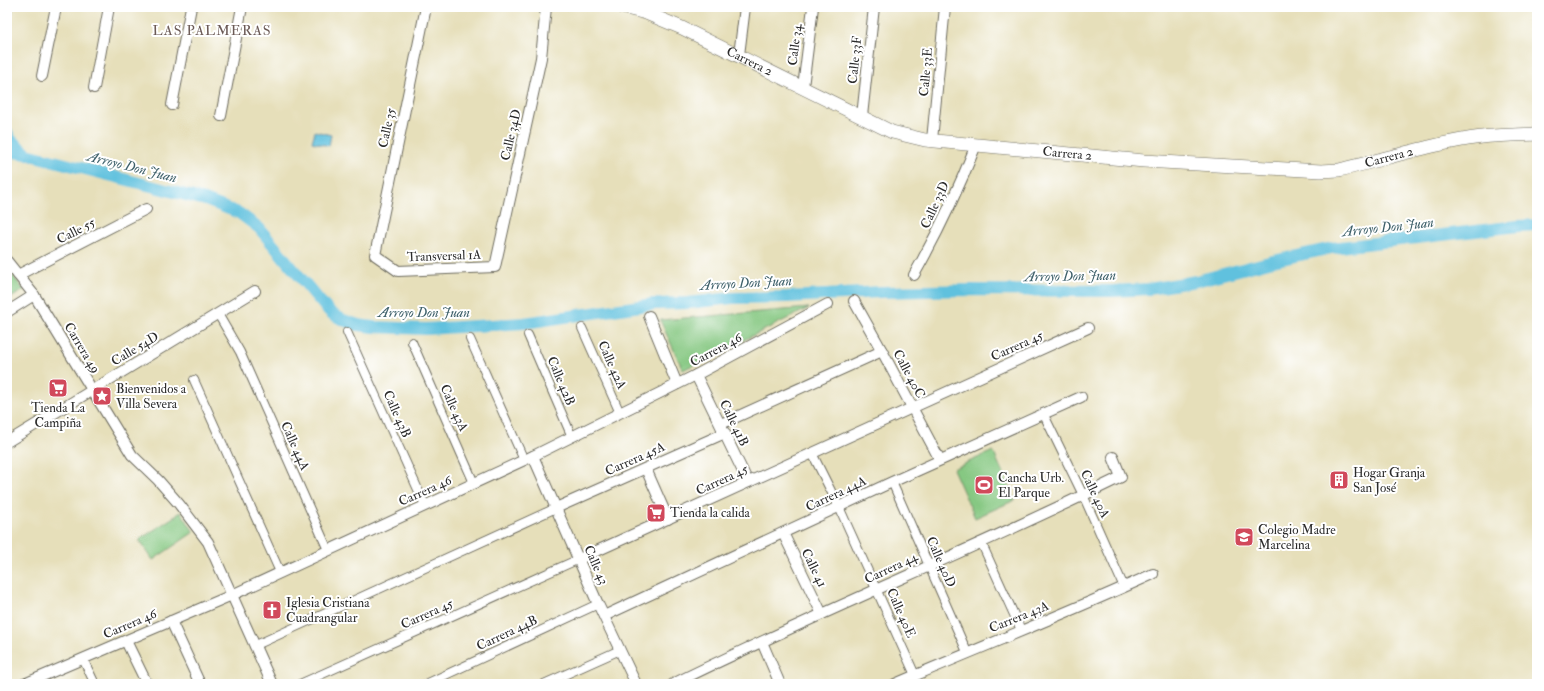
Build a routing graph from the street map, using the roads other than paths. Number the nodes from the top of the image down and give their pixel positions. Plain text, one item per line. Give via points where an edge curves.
1 (56, 7) edge
2 (109, 7) edge
3 (191, 7) edge
4 (242, 7) edge
5 (426, 7) edge
6 (546, 7) edge
7 (622, 7) edge
8 (745, 7) edge
9 (813, 7) edge
10 (874, 7) edge
11 (945, 7) edge
12 (738, 55) junction
13 (42, 76) dead end
14 (803, 87) junction
15 (94, 88) dead end
16 (172, 105) dead end
17 (221, 116) dead end
18 (862, 116) junction
19 (1537, 134) edge
20 (932, 140) junction
21 (976, 145) junction
22 (146, 209) dead end
23 (375, 255) joint
24 (7, 261) edge
25 (495, 267) joint
26 (18, 275) junction
27 (914, 275) dead end
28 (255, 291) dead end
29 (34, 295) junction
30 (854, 301) dead end
31 (828, 304) dead end
32 (7, 312) edge
33 (218, 314) junction
34 (648, 316) dead end
35 (582, 328) dead end
36 (1088, 328) dead end
37 (348, 332) dead end
38 (528, 336) dead end
39 (470, 339) dead end
40 (412, 342) dead end
41 (882, 351) junction
42 (696, 375) junction
43 (194, 380) dead end
44 (677, 384) junction
45 (92, 390) junction
46 (1080, 397) dead end
47 (912, 408) junction
48 (620, 412) junction
49 (1043, 413) junction
50 (723, 429) junction
51 (572, 437) junction
52 (7, 442) edge
53 (812, 453) junction
54 (529, 458) junction
55 (1113, 458) dead end
56 (940, 460) junction
57 (646, 469) junction
58 (748, 482) junction
59 (892, 482) junction
60 (474, 483) junction
61 (1083, 496) junction
62 (425, 505) junction
63 (839, 507) junction
64 (556, 508) junction
65 (668, 519) junction
66 (783, 533) junction
67 (981, 542) junction
68 (328, 550) junction
69 (579, 559) junction
70 (929, 565) junction
71 (280, 572) junction
72 (1153, 574) dead end
73 (1124, 587) junction
74 (877, 589) junction
75 (232, 595) junction
76 (598, 604) junction
77 (822, 614) junction
78 (604, 616) junction
79 (171, 621) junction
80 (1021, 630) junction
81 (126, 640) junction
82 (762, 642) junction
83 (254, 646) junction
84 (620, 650) junction
85 (967, 652) junction
86 (83, 659) junction
87 (915, 675) junction
88 (42, 680) edge
89 (24, 684) edge
90 (95, 684) edge
91 (147, 684) edge
92 (200, 684) edge
93 (272, 684) edge
94 (300, 684) edge
95 (426, 684) edge
96 (544, 684) edge
97 (636, 684) edge
98 (673, 684) edge
99 (780, 684) edge
100 (895, 684) edge

1 - 13 street
2 - 15 street
3 - 16 street
4 - 17 street
5 - 23 street, Calle 35
6 - 25 street, Calle 34D via 541,58
7 - 12 street, Carrera 2 via 671,23
8 - 12 street
9 - 14 street, Calle 34
10 - 18 street, Calle 33F
11 - 20 street, Calle 33E
12 - 14 street, Carrera 2
14 - 18 street, Carrera 2
18 - 20 street, Carrera 2 via 892,132
19 - 21 street, Carrera 2 via 1502,135 1456,141 1339,170 1321,171 1144,161
20 - 21 street, Carrera 2
21 - 27 street, Calle 33D via 936,236
22 - 26 street, Calle 55
23 - 25 street, Transversal 1A via 398,271
24 - 26 street, Carrera 49
26 - 29 street, Carrera 49
28 - 33 street, Calle 54D
29 - 32 street
29 - 45 street, Carrera 49
30 - 41 street, Calle 40C
31 - 42 street, Carrera 46
33 - 45 street, Calle 54D
33 - 68 street, Calle 44A via 240,352
34 - 44 street
35 - 48 street, Calle 42A
36 - 47 street, Carrera 45
37 - 62 street, Calle 43B
38 - 51 street, Calle 42B
39 - 54 street, Calle 43
40 - 60 street, Calle 43A
41 - 47 street, Calle 40C
41 - 50 street, Carrera 45A
42 - 44 street, Carrera 46
42 - 50 street, Calle 41B
43 - 71 street
44 - 48 street, Carrera 46
45 - 52 street, Calle 54D
45 - 75 street, Carrera 49 via 132,455 179,504 208,542
46 - 49 street, Carrera 44A
47 - 53 street, Carrera 45
47 - 56 street, Calle 40C
48 - 51 street, Carrera 46
49 - 56 street, Carrera 44A
49 - 61 street, Calle 40A
50 - 57 street, Carrera 45A
50 - 58 street, Calle 41B
51 - 54 street, Carrera 46
53 - 58 street, Carrera 45
53 - 63 street, Calle 40E
54 - 60 street, Carrera 46
54 - 64 street, Calle 43
55 - 61 street, Carrera 44 via 1121,477
56 - 59 street, Carrera 44A
57 - 64 street, Carrera 45A
57 - 65 street
58 - 65 street, Carrera 45
59 - 63 street, Carrera 44A
59 - 70 street, Calle 40D
60 - 62 street, Carrera 46
61 - 67 street, Carrera 44
61 - 73 street, Calle 40A
62 - 68 street, Carrera 46
63 - 66 street, Carrera 44A
63 - 74 street, Calle 40E
64 - 69 street, Calle 43
64 - 83 street
65 - 69 street, Carrera 45
66 - 77 street, Calle 41
66 - 78 street, Carrera 44A
67 - 70 street, Carrera 44
67 - 80 street
68 - 71 street, Carrera 46
69 - 76 street, Calle 43
69 - 94 street, Carrera 45
70 - 74 street, Carrera 44
70 - 85 street, Calle 40D
71 - 75 street, Carrera 46
72 - 73 street, Carrera 43A
73 - 80 street, Carrera 43A
74 - 77 street, Carrera 44
74 - 87 street, Calle 40E
75 - 79 street, Carrera 46
75 - 83 street
76 - 78 street, Calle 43
76 - 95 street, Carrera 44B
77 - 82 street, Carrera 44
78 - 84 street, Calle 43
79 - 81 street, Carrera 46
79 - 92 street
80 - 85 street, Carrera 43A
81 - 86 street, Carrera 46
81 - 91 street
82 - 98 street, Carrera 44
82 - 99 street
83 - 93 street
84 - 96 street
84 - 97 street, Calle 43
85 - 87 street, Carrera 43A
86 - 88 street, Carrera 46
86 - 90 street
87 - 100 street, Carrera 43A
88 - 89 street, Carrera 46

